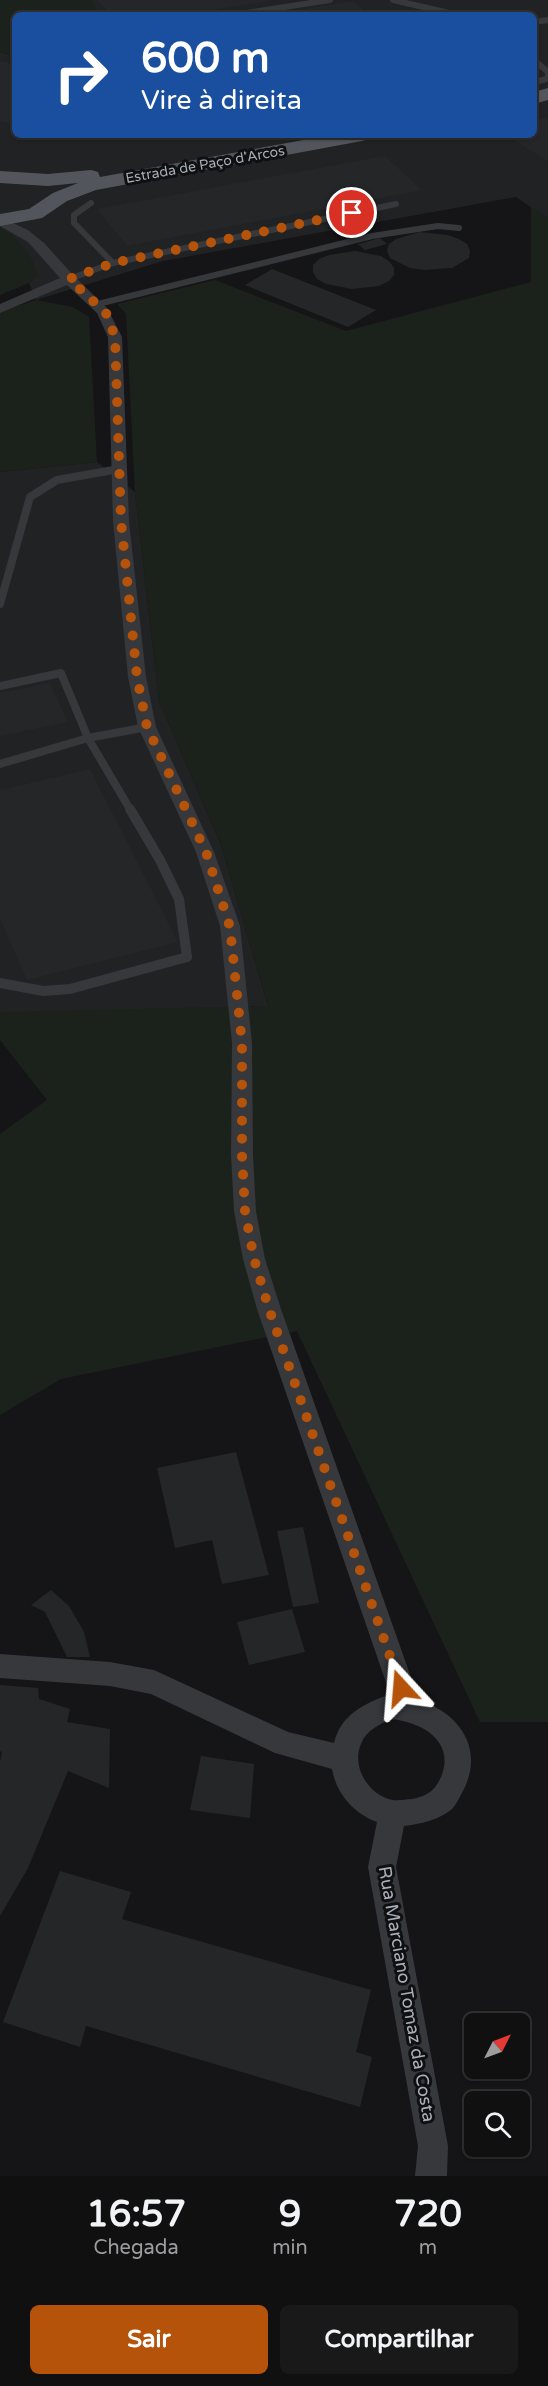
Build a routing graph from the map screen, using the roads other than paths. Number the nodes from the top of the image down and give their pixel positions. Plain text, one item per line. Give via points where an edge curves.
1 (330, 0) edge
2 (393, 0) edge
3 (252, 12) edge
4 (445, 12) edge
5 (537, 63) edge
6 (548, 74) edge
7 (537, 81) edge
8 (312, 138) edge
9 (346, 138) edge
10 (0, 177) edge
11 (28, 178) junction
12 (91, 203) dead end
13 (396, 204) dead end
14 (43, 209) junction
15 (0, 220) edge
16 (459, 228) dead end
17 (34, 238) junction
18 (113, 263) junction
19 (69, 279) junction
20 (98, 304) junction
21 (0, 309) edge
22 (119, 469) junction
23 (0, 604) edge
24 (0, 686) edge
25 (147, 727) junction
26 (88, 738) junction
27 (19, 756) junction
28 (0, 758) edge
29 (0, 764) edge
30 (0, 983) edge
31 (0, 1666) edge
32 (408, 1706) junction
33 (344, 1759) junction
34 (393, 1814) junction
35 (432, 2176) edge

1 - 3 lane
2 - 4 lane
5 - 6 lane
6 - 7 lane via 547,79
8 - 11 main road, Estrada de Paço d'Arcos via 84,177
9 - 14 main road, Estrada de Paço d'Arcos via 91,185
10 - 11 main road, Estrada de Paço d'Arcos
11 - 14 main road, Estrada de Paço d'Arcos via 54,194
12 - 18 lane via 74,215 74,223
13 - 18 lane
14 - 15 main road, Estrada de Paço d'Arcos
14 - 17 street via 31,226
15 - 17 street
16 - 20 lane via 438,225 372,236
17 - 19 street
18 - 19 lane
19 - 20 street
19 - 21 street
20 - 22 street via 115,337
22 - 23 lane via 57,480 30,497
22 - 25 street via 127,585
24 - 26 lane via 61,673
25 - 26 lane
25 - 32 street via 206,852 230,927 242,1043 245,1211 254,1259
26 - 27 lane
26 - 30 lane via 179,899 187,957 70,989 43,991
27 - 28 lane
27 - 29 lane
31 - 33 street via 110,1674 154,1682 285,1744
32 - 33 street via 391,1706 362,1718 345,1744
32 - 34 street via 432,1717 450,1735 457,1751 458,1768 453,1784 436,1803 412,1814
33 - 34 street via 353,1789 378,1809
34 - 35 street, Rua Marciano Tomaz da Costa via 382,1867 433,2146

